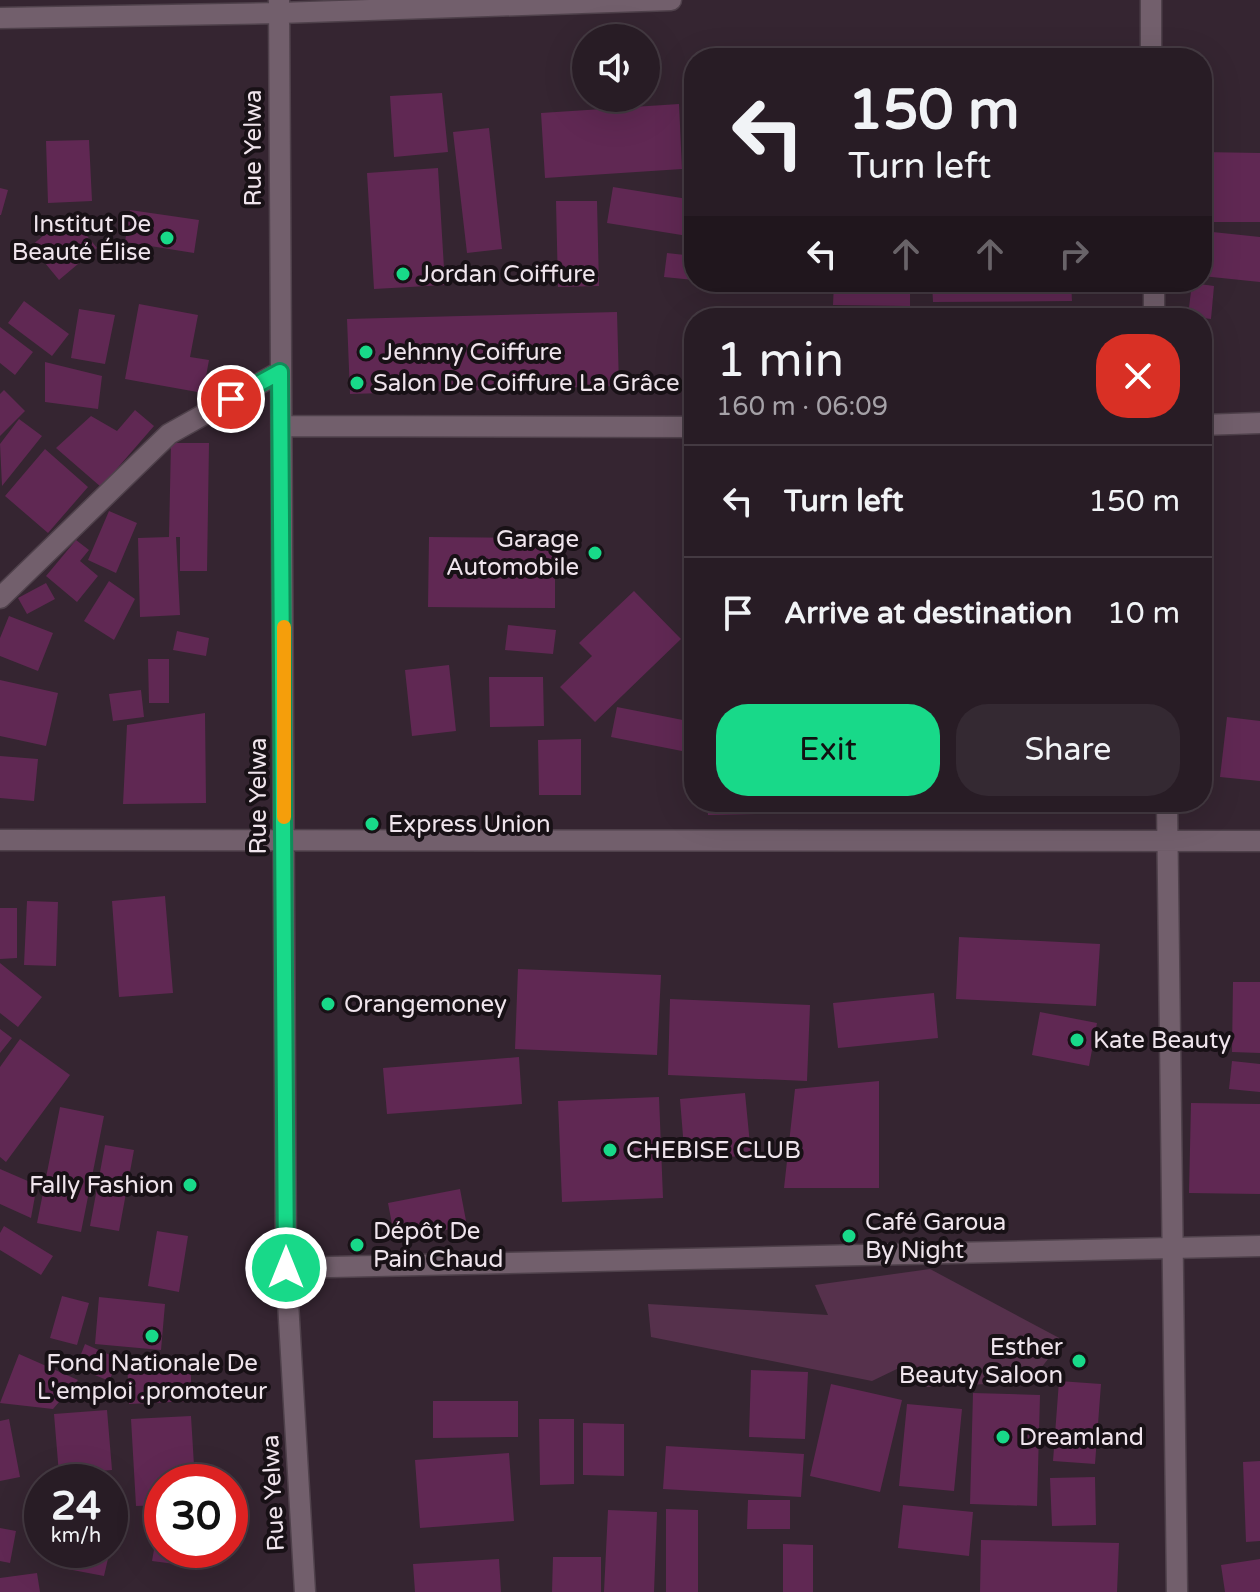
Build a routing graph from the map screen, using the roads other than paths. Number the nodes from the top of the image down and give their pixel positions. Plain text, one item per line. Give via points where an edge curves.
1 (671, 0) edge
2 (1151, 0) edge
3 (279, 7) edge
4 (0, 18) edge
5 (1151, 48) edge
6 (280, 372) junction
7 (1260, 423) edge
8 (1212, 425) edge
9 (283, 426) junction
10 (684, 427) edge
11 (0, 598) edge
12 (1167, 812) edge
13 (0, 840) edge
14 (1260, 841) edge
15 (284, 843) junction
16 (1168, 843) junction
17 (1174, 1246) junction
18 (1260, 1246) edge
19 (286, 1268) junction
20 (305, 1592) edge
21 (1177, 1592) edge

1 - 3 street
2 - 5 street
3 - 4 street
3 - 6 street, Rue Yelwa
6 - 9 street, Rue Yelwa
6 - 11 street via 169,434
7 - 8 street
9 - 10 street
9 - 15 street, Rue Yelwa
12 - 16 street
13 - 15 street
14 - 16 street
15 - 16 street
15 - 19 street, Rue Yelwa
16 - 17 street
17 - 18 street
17 - 19 street
17 - 21 street
19 - 20 street, Rue Yelwa

